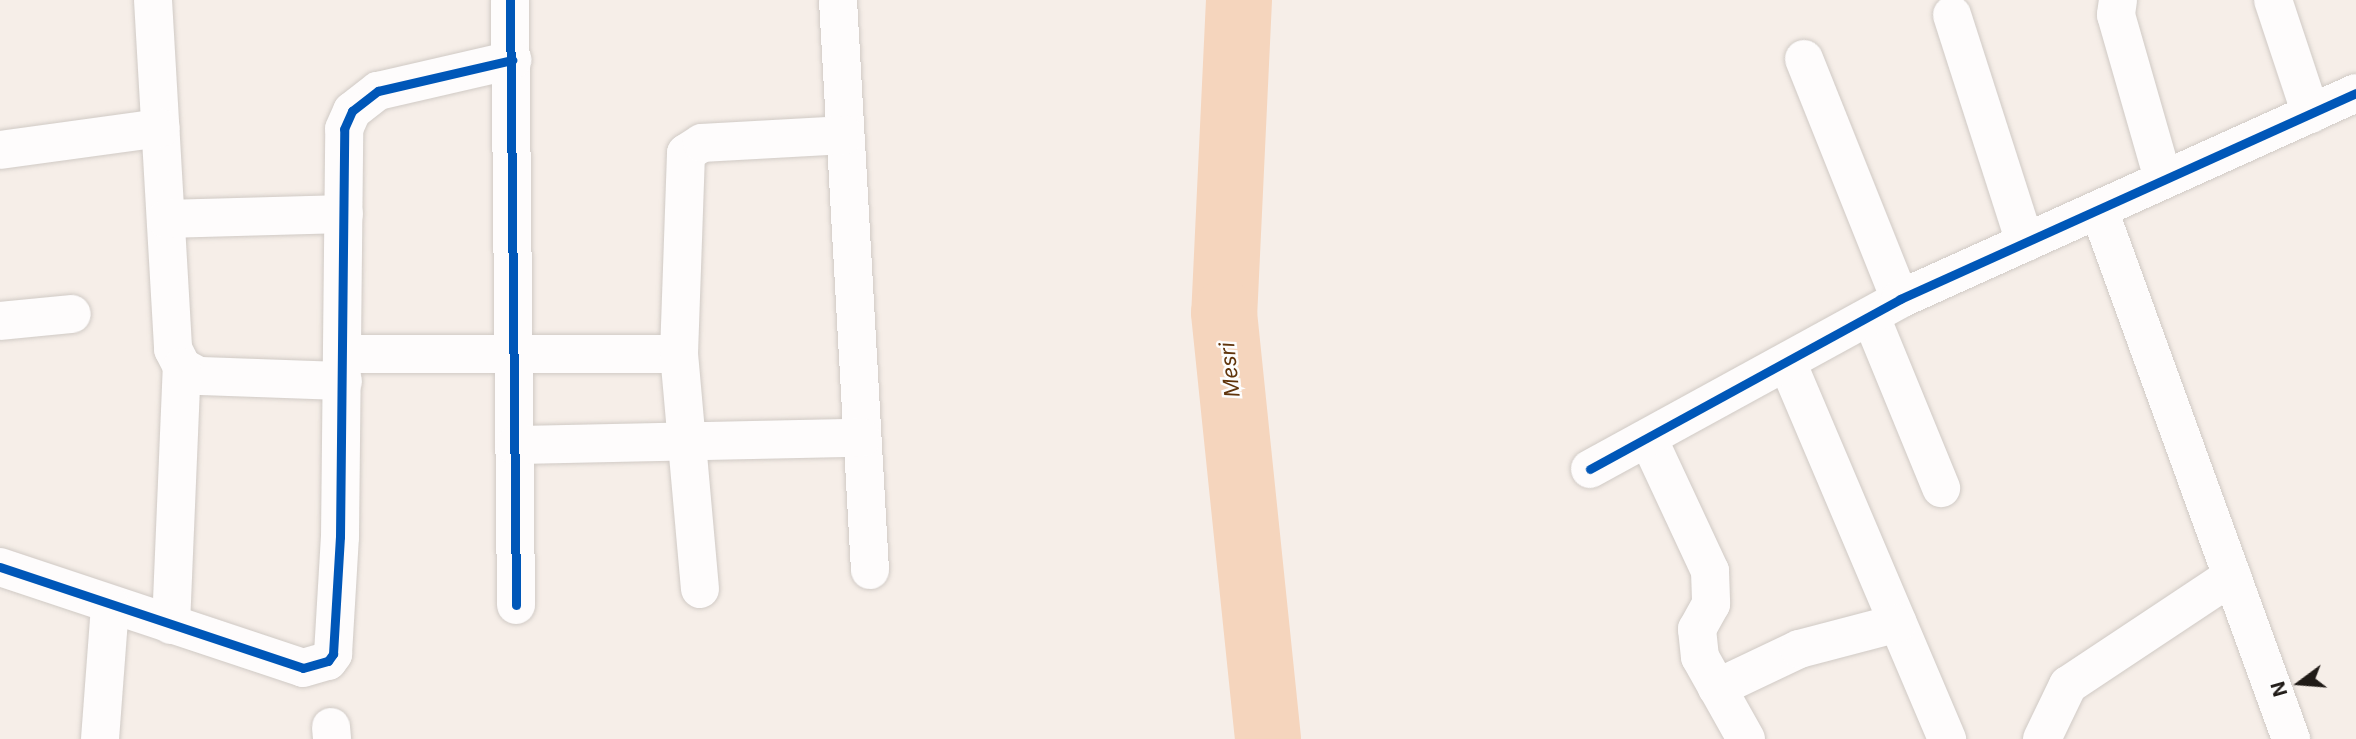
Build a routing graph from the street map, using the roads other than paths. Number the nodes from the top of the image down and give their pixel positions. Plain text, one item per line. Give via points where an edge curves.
1 (153, 0) edge
2 (510, 0) edge
3 (838, 0) edge
4 (2118, 0) edge
5 (2273, 0) edge
6 (1952, 15) dead end
7 (1804, 59) dead end
8 (512, 60) junction
9 (2356, 93) edge
10 (2311, 114) junction
11 (161, 128) junction
12 (845, 135) junction
13 (0, 150) edge
14 (2163, 179) junction
15 (2099, 210) junction
16 (344, 214) junction
17 (166, 219) junction
18 (2025, 243) junction
19 (1885, 308) junction
20 (72, 314) dead end
21 (0, 321) edge
22 (515, 354) junction
23 (679, 354) junction
24 (1787, 362) junction
25 (182, 367) junction
26 (344, 368) junction
27 (862, 438) junction
28 (1648, 438) junction
29 (688, 443) junction
30 (515, 445) junction
31 (1590, 469) dead end
32 (1941, 488) dead end
33 (0, 567) edge
34 (870, 570) dead end
35 (2232, 576) junction
36 (701, 589) dead end
37 (110, 605) junction
38 (516, 605) dead end
39 (1898, 623) junction
40 (171, 625) junction
41 (1717, 688) junction
42 (100, 739) edge
43 (1746, 739) edge
44 (1947, 739) edge
45 (2042, 739) edge
46 (2291, 739) edge

1 - 11 street
2 - 8 street
3 - 12 street
4 - 14 street via 2118,24
5 - 10 street
6 - 18 street
7 - 19 street
8 - 16 street via 364,98 344,129
8 - 22 street
9 - 10 street
10 - 14 street
11 - 13 street
11 - 17 street
12 - 23 street via 702,143 686,153
12 - 27 street
14 - 15 street
15 - 18 street
15 - 35 street
16 - 17 street
16 - 26 street
17 - 25 street via 173,349
18 - 19 street
19 - 24 street
19 - 32 street
20 - 21 street
22 - 23 street
22 - 26 street
22 - 30 street
23 - 29 street
24 - 28 street
24 - 39 street
25 - 26 street via 199,376
25 - 40 street
26 - 40 street via 333,654 328,661 303,668
27 - 29 street
27 - 34 street
28 - 31 street
28 - 41 street via 1710,571 1711,604 1697,629 1696,642
29 - 30 street
29 - 36 street
30 - 38 street
33 - 37 street
35 - 45 street via 2068,685
35 - 46 street
37 - 40 street
37 - 42 street
39 - 41 street via 1791,651
39 - 44 street
41 - 43 street

